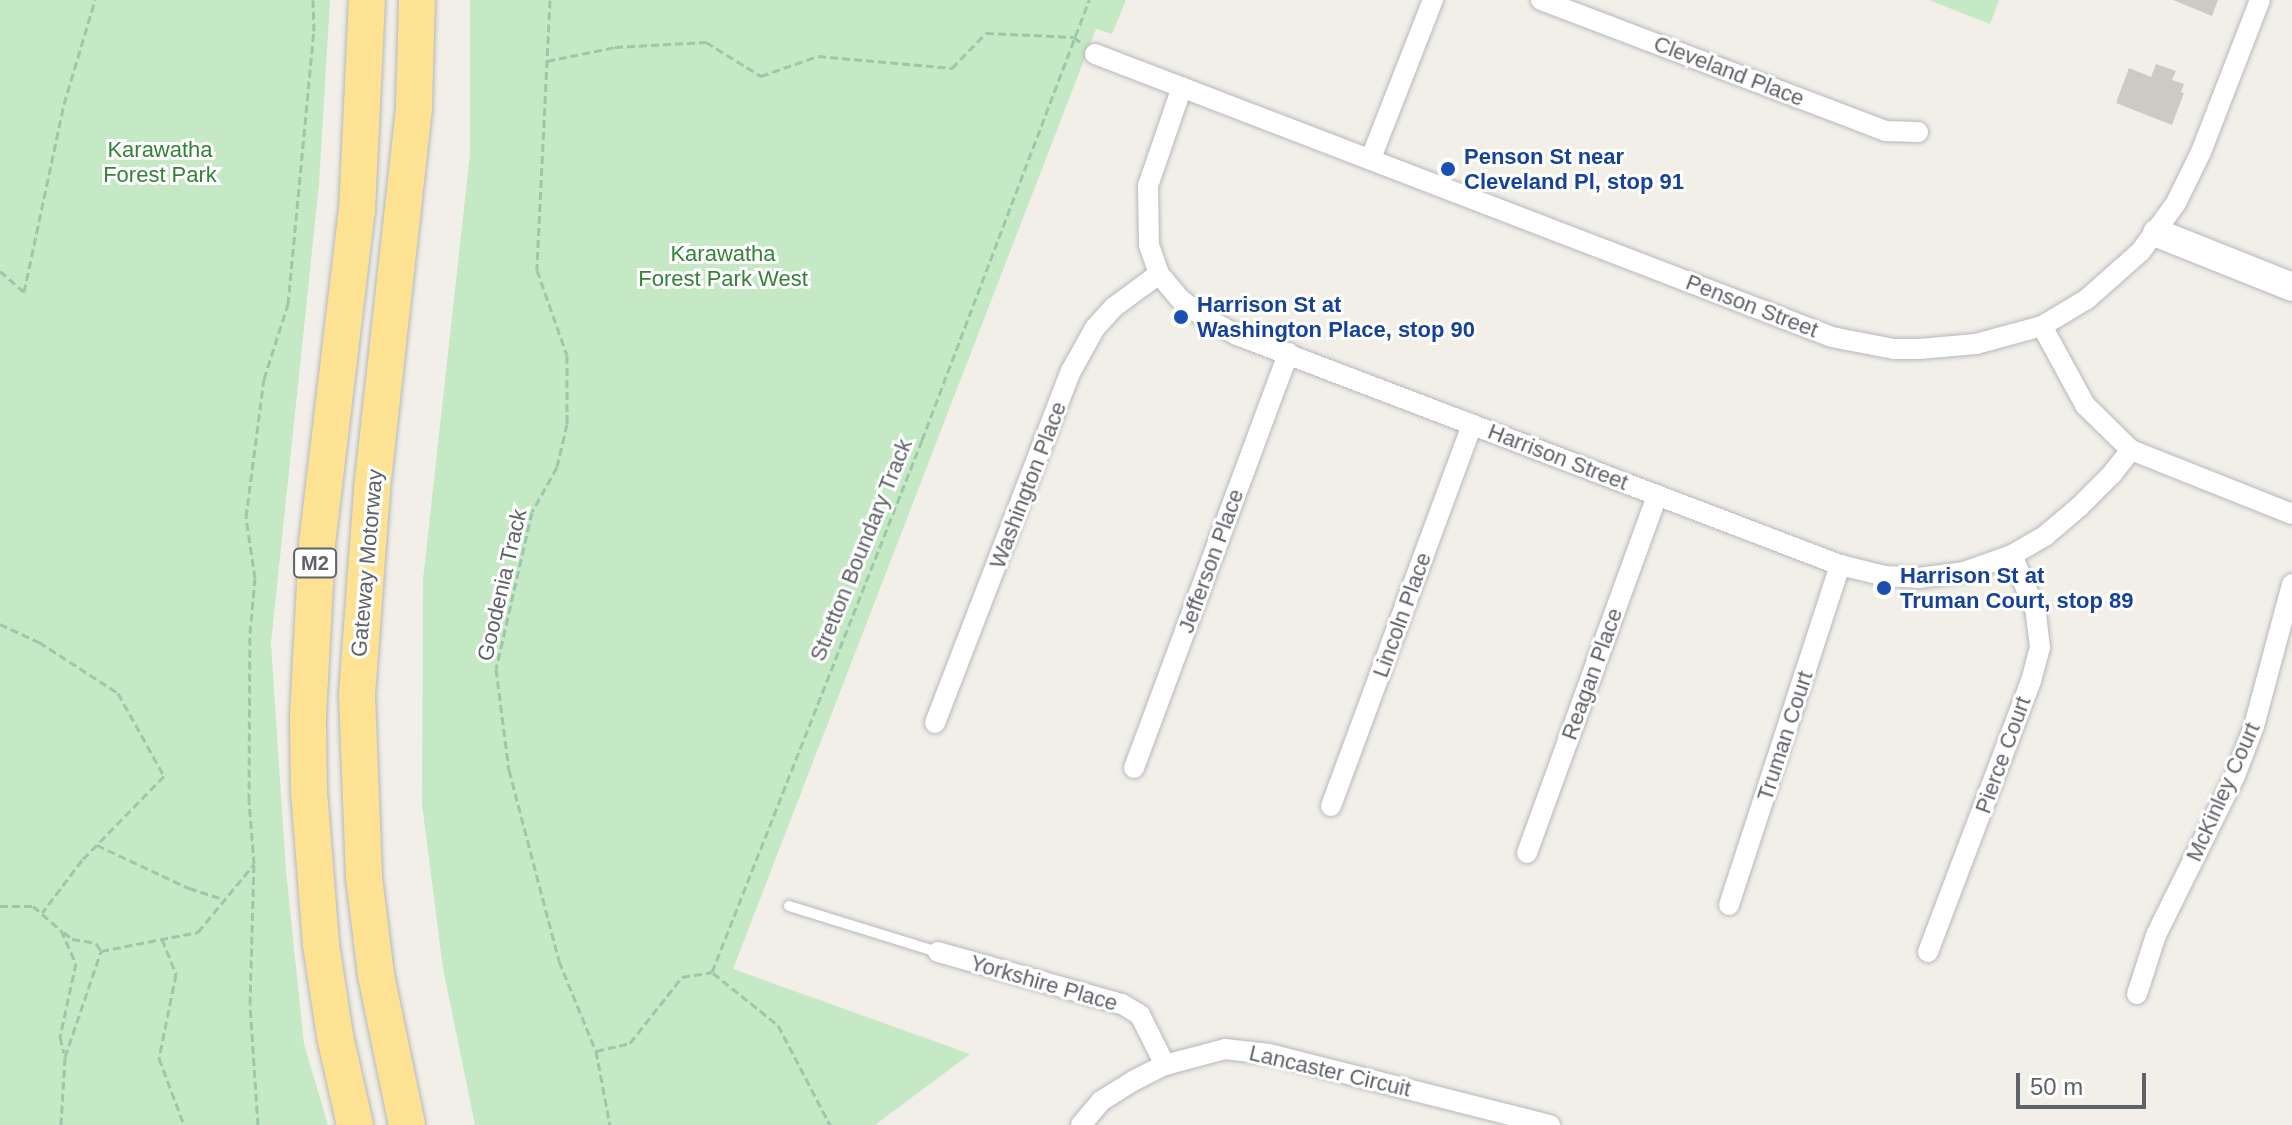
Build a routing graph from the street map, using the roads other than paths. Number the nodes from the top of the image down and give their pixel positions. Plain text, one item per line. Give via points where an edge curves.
1 (367, 0) edge
2 (417, 0) edge
3 (1433, 0) edge
4 (1541, 0) edge
5 (2260, 0) edge
6 (1095, 54) dead end
7 (1182, 87) junction
8 (1918, 132) dead end
9 (1371, 158) junction
10 (2157, 233) junction
11 (1159, 274) junction
12 (2292, 287) edge
13 (2042, 326) junction
14 (1288, 353) junction
15 (1472, 424) junction
16 (2131, 450) junction
17 (1657, 495) junction
18 (2292, 514) edge
19 (2012, 555) junction
20 (1840, 565) junction
21 (2292, 584) edge
22 (935, 723) dead end
23 (1134, 768) dead end
24 (1331, 806) dead end
25 (1527, 853) dead end
26 (1729, 905) dead end
27 (789, 906) dead end
28 (938, 952) joint
29 (1928, 952) dead end
30 (2137, 994) dead end
31 (1165, 1065) junction
32 (355, 1125) edge
33 (407, 1125) edge
34 (1081, 1125) edge
35 (1550, 1125) edge

1 - 32 highway, M2 via 357,211 317,544 308,717 321,944
2 - 33 highway, Gateway Motorway / M2 via 414,107 372,489 357,695 364,877 379,989
3 - 9 street
4 - 8 street, Cleveland Place via 1886,131
5 - 10 street, Penson Street via 2201,152
6 - 7 street, Penson Street
7 - 9 street, Penson Street
7 - 11 street, Harrison Street via 1148,186 1149,245
9 - 13 street, Penson Street via 1832,337 1919,349 1976,344
10 - 12 street
10 - 13 street, Penson Street via 2106,284
11 - 14 street, Harrison Street via 1205,318
11 - 22 street, Washington Place via 1114,307 1095,328 1071,371
13 - 16 street via 2085,405
14 - 15 street, Harrison Street
14 - 23 street, Jefferson Place
15 - 17 street, Harrison Street
15 - 24 street, Lincoln Place
16 - 18 street
16 - 19 street, Harrison Street via 2079,507
17 - 20 street, Harrison Street
17 - 25 street, Reagan Place
19 - 20 street, Harrison Street via 1964,572 1918,578
19 - 29 street, Pierce Court via 2036,612 2040,647
20 - 26 street, Truman Court
21 - 30 street, McKinley Court via 2254,726 2235,776 2156,935
27 - 28 lane
28 - 31 street, Yorkshire Place via 1122,1004 1140,1015
31 - 34 street, Lancaster Circuit via 1101,1101
31 - 35 street, Lancaster Circuit via 1225,1049 1269,1054

